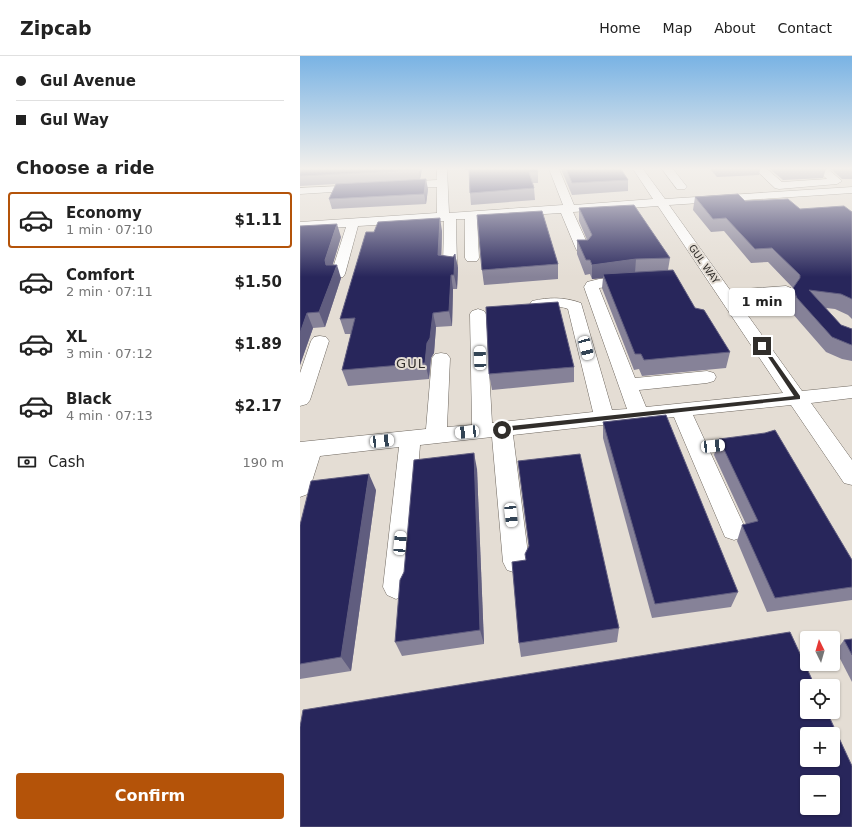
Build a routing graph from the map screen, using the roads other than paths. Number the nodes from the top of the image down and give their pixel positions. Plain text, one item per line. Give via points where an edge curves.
1 (445, 205) edge
2 (567, 205) edge
3 (630, 205) edge
4 (662, 205) edge
5 (568, 209) junction
6 (471, 216) junction
7 (446, 217) junction
8 (353, 223) junction
9 (300, 226) edge
10 (583, 249) edge
11 (472, 258) dead end
12 (450, 266) edge
13 (338, 274) edge
14 (645, 279) edge
15 (786, 291) dead end
16 (726, 295) junction
17 (538, 304) edge
18 (478, 314) dead end
19 (320, 341) dead end
20 (441, 358) dead end
21 (706, 377) dead end
22 (627, 385) junction
23 (852, 392) edge
24 (798, 398) junction
25 (300, 400) edge
26 (681, 410) junction
27 (639, 414) junction
28 (604, 418) junction
29 (502, 429) junction
30 (482, 431) junction
31 (436, 436) junction
32 (410, 438) junction
33 (720, 445) edge
34 (697, 448) junction
35 (306, 449) edge
36 (852, 477) edge
37 (300, 488) edge
38 (734, 530) dead end
39 (516, 562) edge
40 (396, 587) dead end

1 - 7 street
2 - 5 street
3 - 5 street
4 - 16 street, GUL WAY
5 - 6 street
5 - 10 street
6 - 7 street
6 - 11 street
7 - 8 street
7 - 12 street
8 - 9 street
8 - 13 street
14 - 22 street via 592,285
15 - 16 street
16 - 24 street, GUL WAY
17 - 28 street via 565,302 575,306
18 - 30 street
19 - 25 street
20 - 31 street
21 - 22 street
22 - 27 street
23 - 24 street
24 - 26 street
24 - 36 street, GUL WAY
26 - 27 street
26 - 34 street
27 - 28 street
28 - 29 street
29 - 30 street
29 - 39 street
30 - 31 street
31 - 32 street
32 - 35 street
32 - 40 street
33 - 34 street
34 - 38 street
35 - 37 street

